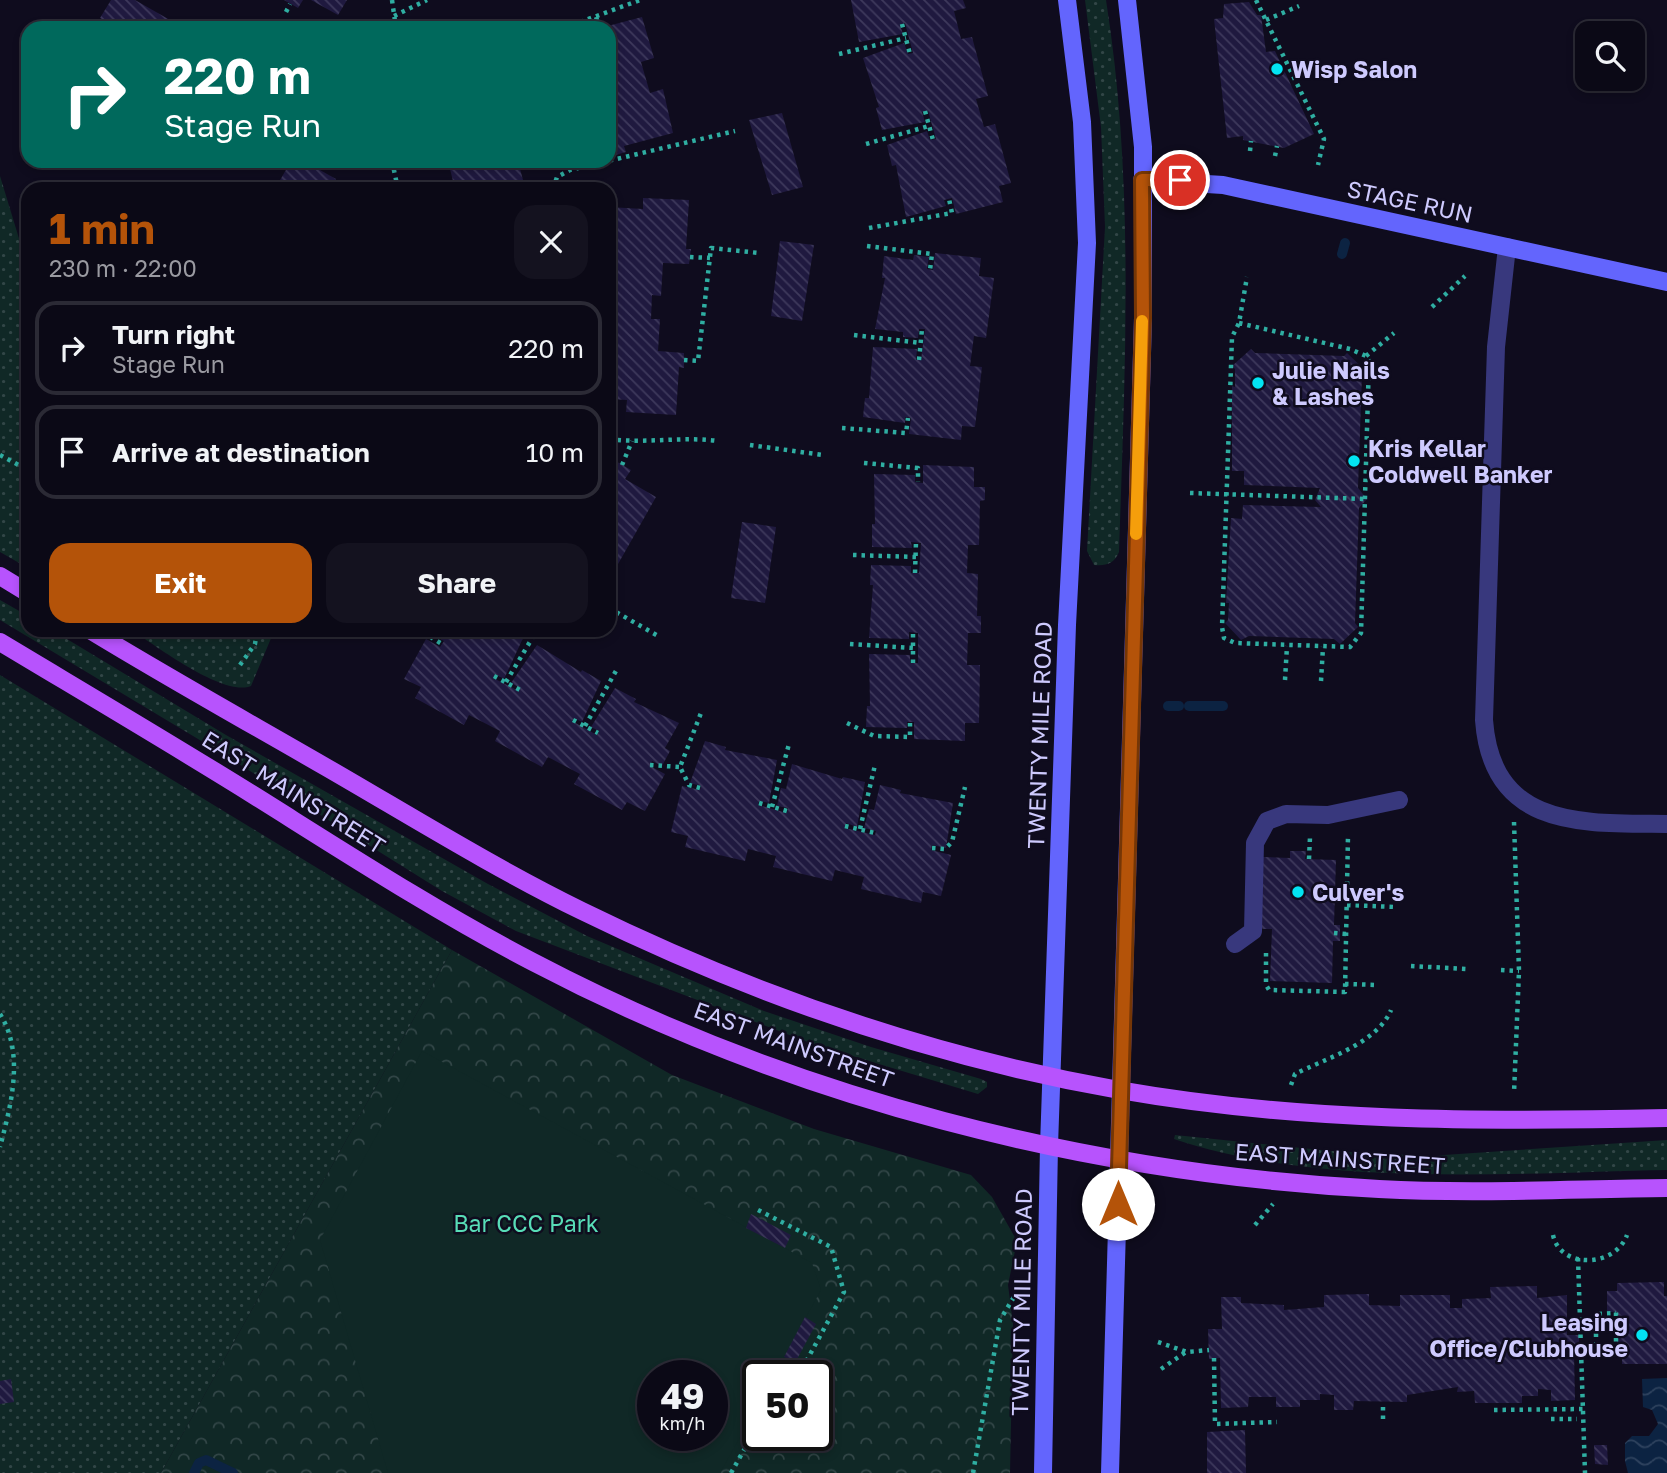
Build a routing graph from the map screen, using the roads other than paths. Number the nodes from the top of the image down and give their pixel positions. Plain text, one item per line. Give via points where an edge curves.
1 (1067, 0) edge
2 (1126, 0) edge
3 (1142, 180) junction
4 (1507, 247) junction
5 (1667, 282) edge
6 (0, 576) edge
7 (21, 589) edge
8 (102, 637) edge
9 (0, 642) edge
10 (1399, 800) dead end
11 (1667, 824) edge
12 (1234, 944) dead end
13 (1052, 1076) junction
14 (1121, 1090) junction
15 (1667, 1118) edge
16 (1049, 1146) junction
17 (1118, 1158) junction
18 (1667, 1188) edge
19 (1043, 1473) edge
20 (1110, 1473) edge

1 - 13 main road, TWENTY MILE ROAD via 1081,109 1087,243 1067,625
2 - 3 main road via 1139,102
3 - 4 main road, STAGE RUN via 1223,184
3 - 14 main road via 1143,318
4 - 5 main road, STAGE RUN
4 - 11 street via 1496,347 1484,720 1488,749 1509,787 1550,815 1574,822
6 - 7 main road
8 - 13 main road, EAST MAINSTREET via 505,871 625,931 831,1014
9 - 16 main road, EAST MAINSTREET via 444,913 583,987 820,1083
10 - 12 street via 1328,814 1286,814 1267,821 1255,843 1253,931
13 - 14 main road, EAST MAINSTREET
13 - 16 main road, TWENTY MILE ROAD
14 - 15 main road, EAST MAINSTREET via 1290,1112 1429,1121
14 - 17 main road
16 - 17 main road, EAST MAINSTREET
16 - 19 main road, TWENTY MILE ROAD
17 - 18 main road, EAST MAINSTREET via 1250,1178 1376,1189
17 - 20 main road

